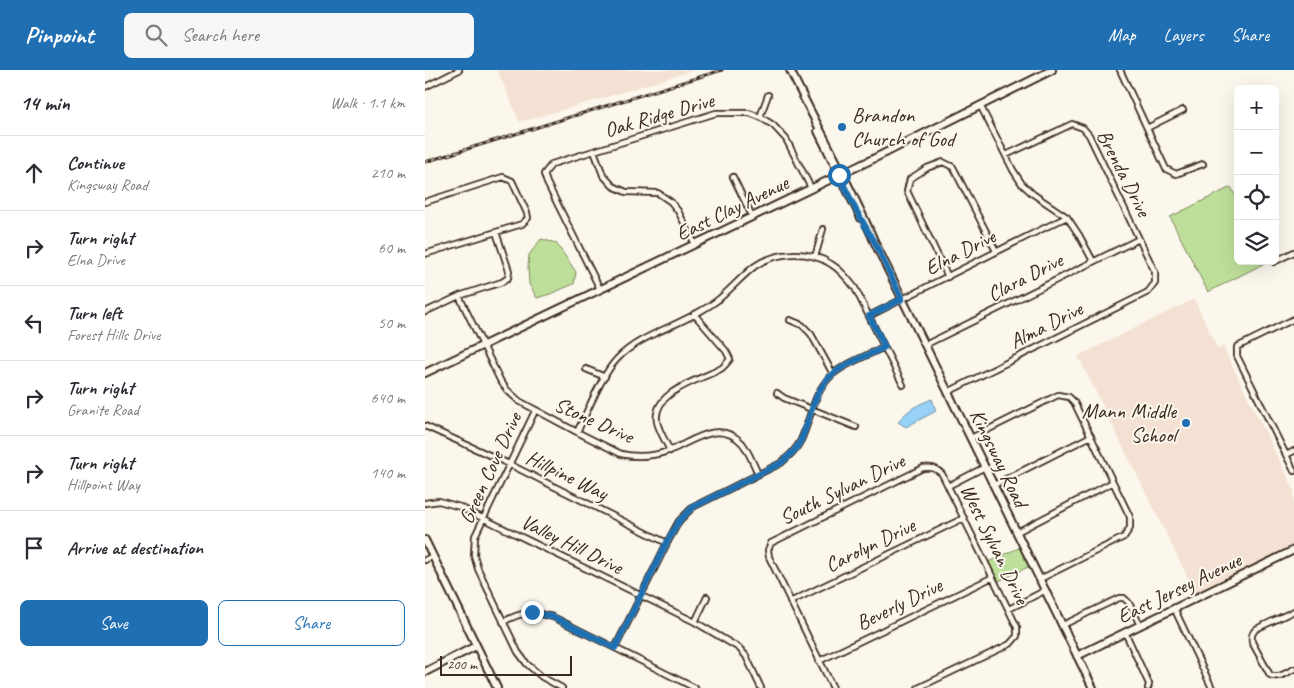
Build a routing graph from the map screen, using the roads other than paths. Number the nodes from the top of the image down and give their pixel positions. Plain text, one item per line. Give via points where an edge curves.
1 (459, 70) edge
2 (790, 70) edge
3 (1052, 70) edge
4 (1120, 70) edge
5 (425, 87) edge
6 (768, 95) dead end
7 (981, 105) junction
8 (1183, 110) dead end
9 (760, 117) junction
10 (1147, 128) junction
11 (594, 151) junction
12 (1006, 155) junction
13 (1203, 164) dead end
14 (841, 174) junction
15 (733, 177) dead end
16 (811, 188) junction
17 (425, 202) edge
18 (753, 216) junction
19 (1067, 217) junction
20 (823, 228) dead end
21 (496, 232) junction
22 (1139, 239) junction
23 (695, 244) junction
24 (996, 251) junction
25 (1294, 252) edge
26 (425, 254) edge
27 (815, 257) junction
28 (1279, 260) edge
29 (1093, 261) junction
30 (948, 277) junction
31 (1155, 283) joint
32 (600, 289) junction
33 (459, 296) junction
34 (902, 299) junction
35 (425, 312) edge
36 (694, 314) junction
37 (869, 316) junction
38 (1294, 319) edge
39 (790, 320) dead end
40 (925, 345) junction
41 (483, 346) junction
42 (885, 347) junction
43 (586, 368) dead end
44 (425, 373) edge
45 (833, 374) junction
46 (605, 377) junction
47 (903, 385) dead end
48 (948, 392) junction
49 (777, 393) dead end
50 (812, 409) junction
51 (535, 410) junction
52 (425, 426) edge
53 (856, 427) dead end
54 (577, 432) junction
55 (1091, 436) junction
56 (971, 438) junction
57 (670, 451) junction
58 (1294, 451) edge
59 (1286, 455) junction
60 (509, 464) junction
61 (985, 467) junction
62 (937, 469) joint
63 (1294, 471) edge
64 (758, 474) junction
65 (1113, 482) junction
66 (994, 485) junction
67 (948, 486) junction
68 (425, 503) edge
69 (964, 518) junction
70 (482, 519) junction
71 (1017, 532) junction
72 (425, 540) edge
73 (667, 542) junction
74 (1293, 551) edge
75 (433, 556) junction
76 (425, 560) edge
77 (993, 577) junction
78 (1040, 579) junction
79 (1045, 590) junction
80 (641, 595) junction
81 (707, 597) dead end
82 (790, 602) junction
83 (1173, 608) junction
84 (1009, 609) junction
85 (1294, 610) edge
86 (503, 622) junction
87 (695, 622) junction
88 (1063, 625) junction
89 (1140, 625) junction
90 (1125, 632) junction
91 (476, 646) junction
92 (615, 648) junction
93 (1077, 656) junction
94 (819, 661) junction
95 (1294, 669) edge
96 (425, 672) edge
97 (497, 688) edge
98 (562, 688) edge
99 (695, 688) edge
100 (761, 688) edge
101 (833, 688) edge
102 (918, 688) edge
103 (1093, 688) edge
104 (1148, 688) edge
105 (1213, 688) edge

1 - 5 street
2 - 14 street, Kingsway Road via 822,142
3 - 7 street, East Clay Avenue
4 - 10 street
6 - 9 street
7 - 12 street
7 - 14 street, East Clay Avenue
8 - 10 street
9 - 11 street, Oak Ridge Drive via 749,113 716,113
9 - 16 street, Oak Ridge Drive via 786,139
10 - 13 street via 1166,169 1176,174
11 - 23 street via 603,175 613,186 626,192 657,193 671,202
11 - 32 street, Oak Ridge Drive via 552,164 544,174
12 - 19 street via 1022,184
12 - 22 street, Brenda Drive via 1072,124 1083,128
14 - 16 street, East Clay Avenue
14 - 34 street, Kingsway Road
15 - 18 street
16 - 18 street, East Clay Avenue
17 - 21 street via 503,177 511,181 528,218 522,224
18 - 23 street, East Clay Avenue
19 - 24 street, Elna Drive
19 - 29 street
20 - 27 street
21 - 26 street
21 - 33 street via 509,270 508,278
22 - 29 street, Clara Drive
22 - 31 street, Brenda Drive via 1155,272
23 - 32 street, East Clay Avenue
24 - 30 street, Elna Drive
24 - 30 street via 953,167 943,162 927,168 910,179 907,190
25 - 28 street
27 - 36 street via 795,254 774,257 756,266 717,301
27 - 37 street via 832,264 845,275
29 - 40 street, Clara Drive
30 - 34 street, Elna Drive
31 - 48 street, Alma Drive via 1148,292
32 - 41 street, East Clay Avenue
33 - 35 street
33 - 41 street, Stone Drive
34 - 37 street, Elna Drive
34 - 40 street, Kingsway Road
36 - 46 street via 633,345
36 - 57 street via 731,359 723,367 677,389 662,402 657,422
37 - 42 street
38 - 59 street via 1237,347 1237,356
39 - 45 street via 811,334
40 - 48 street, Kingsway Road
41 - 44 street, East Clay Avenue
41 - 51 street, Stone Drive via 507,390
42 - 45 street
42 - 47 street
43 - 46 street
45 - 50 street via 820,389
46 - 54 street
48 - 56 street, Kingsway Road
49 - 50 street
50 - 53 street
50 - 64 street via 793,452 781,463
51 - 54 street, Stone Drive
51 - 60 street, Green Cove Drive
52 - 60 street, Hillpine Way
54 - 57 street, Stone Drive via 627,456 649,456
55 - 56 street via 1074,402 1069,397 1058,395
55 - 65 street
55 - 66 street
56 - 61 street, Kingsway Road
57 - 64 street, Stone Drive via 707,433 720,432 743,444
58 - 59 street
59 - 63 street
60 - 70 street, Green Cove Drive
60 - 73 street, Hillpine Way
61 - 66 street, Kingsway Road
61 - 67 street
62 - 67 street, West Sylvan Drive
62 - 82 street, South Sylvan Drive via 923,468 771,542 769,557
64 - 73 street via 693,507 679,521
65 - 71 street
65 - 78 street via 1130,517 1130,528 1124,537
66 - 71 street, Kingsway Road
67 - 69 street, West Sylvan Drive
68 - 70 street, Valley Hill Drive via 447,503
69 - 77 street, West Sylvan Drive
69 - 82 street, Carolyn Drive
70 - 80 street, Valley Hill Drive
70 - 86 street, Green Cove Drive via 475,536 474,556
71 - 78 street, Kingsway Road
72 - 75 street
73 - 80 street
74 - 83 street, East Jersey Avenue
75 - 76 street
75 - 91 street
77 - 84 street, West Sylvan Drive
77 - 94 street, Beverly Drive
78 - 79 street, Kingsway Road
79 - 84 street
79 - 88 street, Kingsway Road
80 - 87 street, Valley Hill Drive
80 - 92 street
81 - 87 street
82 - 94 street
83 - 89 street, East Jersey Avenue
83 - 105 street
84 - 102 street, West Sylvan Drive via 1017,627 1017,636 1010,644
85 - 95 street via 1256,629 1251,638 1270,675 1279,676
86 - 92 street via 532,612 553,617
86 - 98 street, Green Cove Drive via 527,664
87 - 100 street, Valley Hill Drive via 739,648
88 - 89 street via 1124,598
88 - 93 street, Kingsway Road
89 - 90 street, East Jersey Avenue
90 - 93 street, East Jersey Avenue
90 - 104 street
91 - 96 street
91 - 97 street
92 - 99 street
93 - 103 street, Kingsway Road
94 - 101 street

